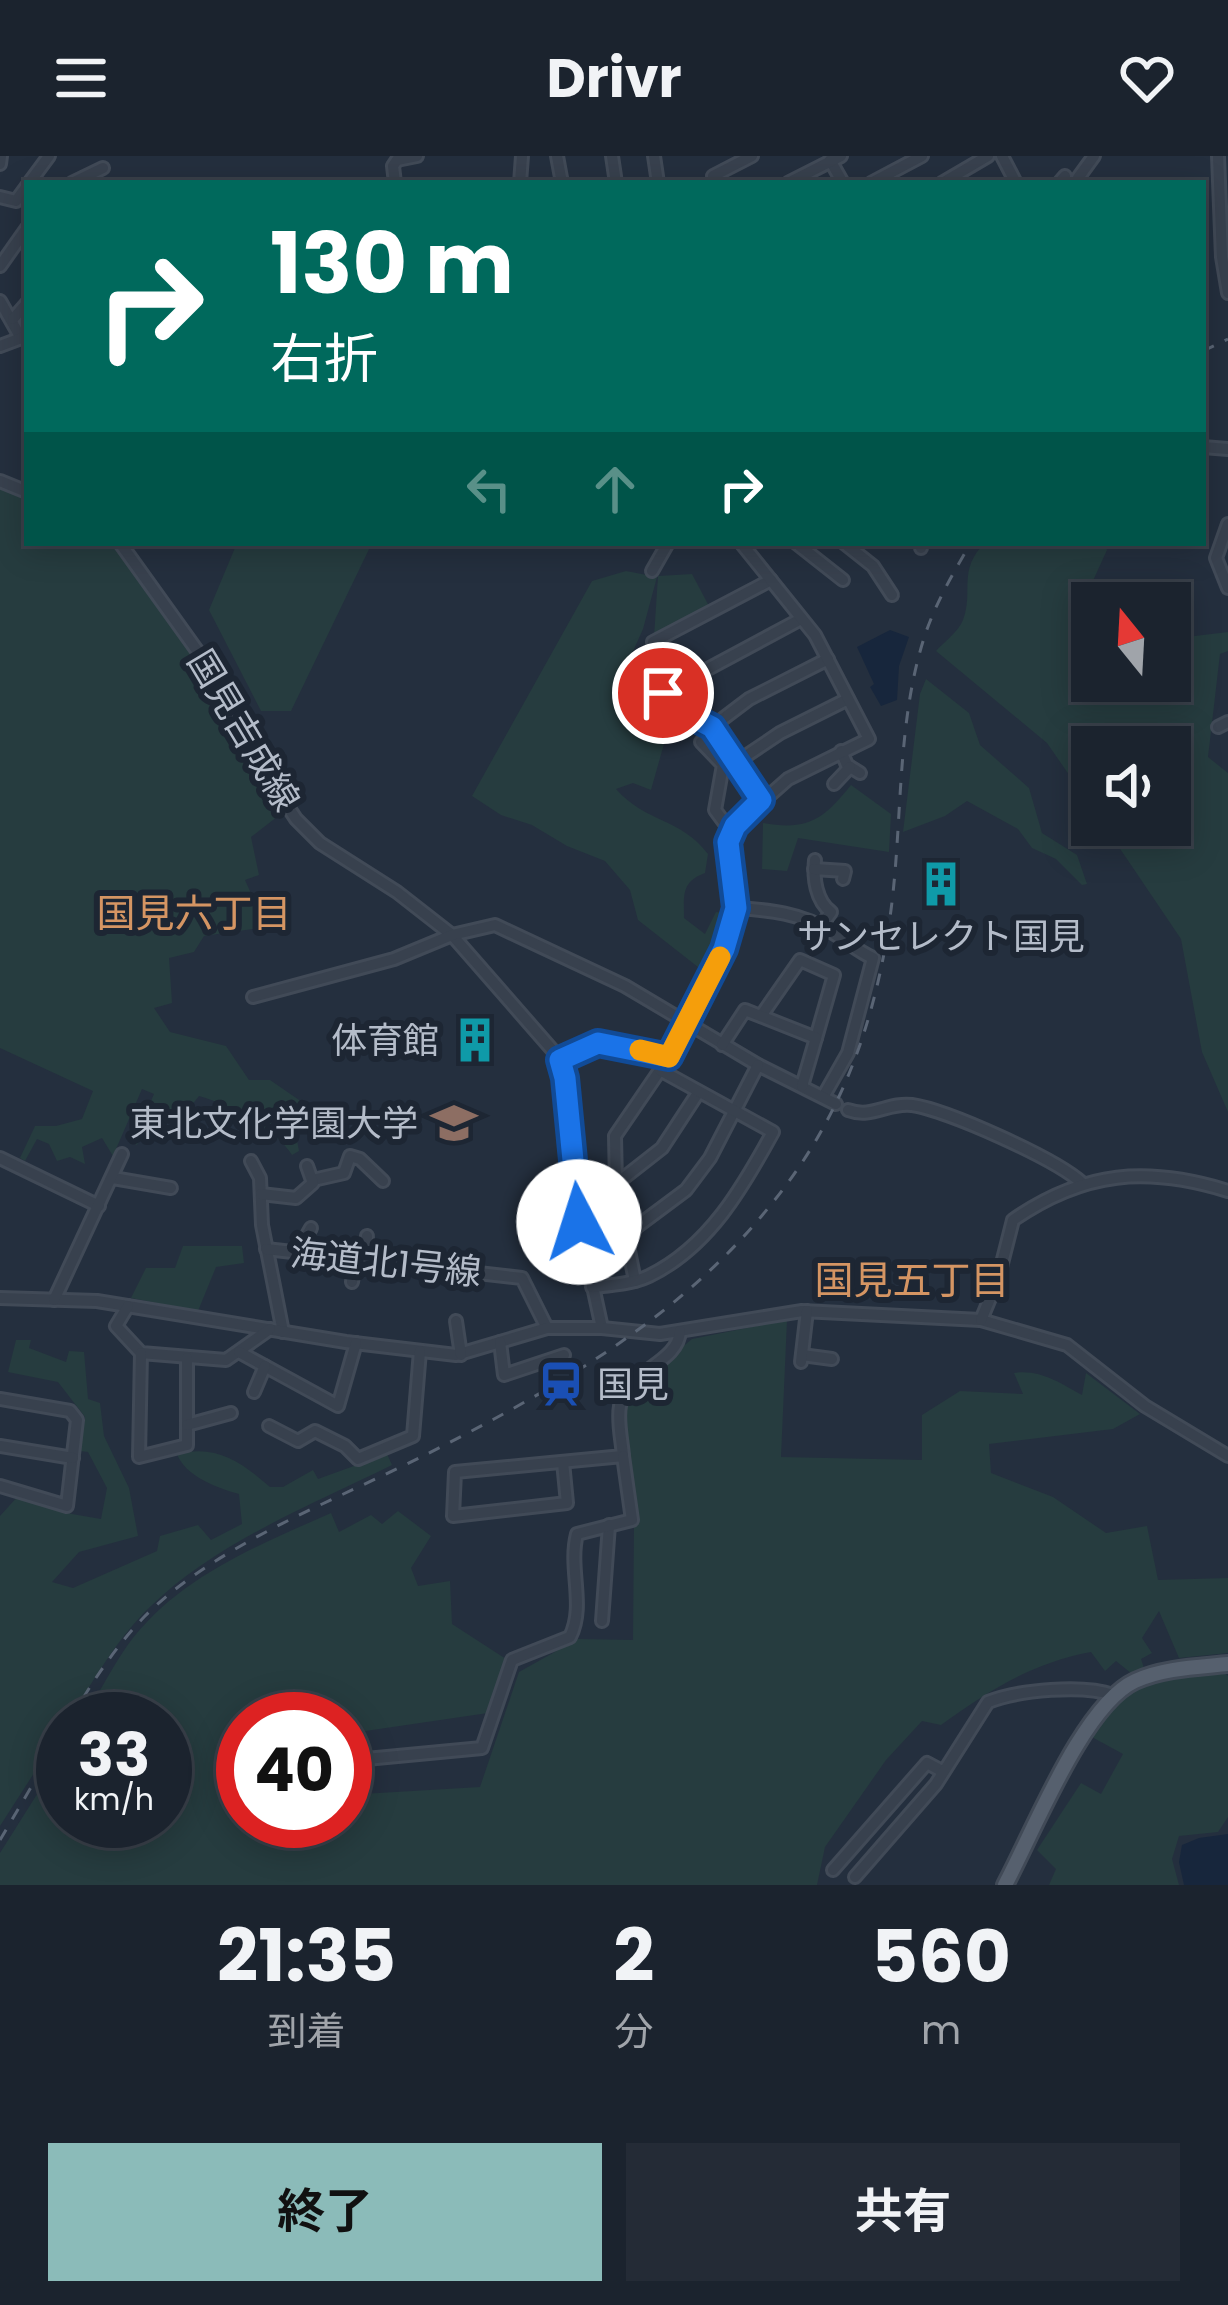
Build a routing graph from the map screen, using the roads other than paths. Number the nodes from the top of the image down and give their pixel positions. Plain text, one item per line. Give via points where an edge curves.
1 (412, 156) edge
2 (752, 156) edge
3 (922, 156) edge
4 (988, 156) edge
5 (1218, 156) edge
6 (833, 158) edge
7 (103, 168) dead end
8 (713, 176) dead end
9 (958, 179) edge
10 (78, 180) edge
11 (395, 180) edge
12 (793, 180) edge
13 (877, 180) edge
14 (24, 190) edge
15 (0, 197) edge
16 (24, 232) edge
17 (0, 266) edge
18 (1228, 293) edge
19 (0, 301) edge
20 (24, 306) edge
21 (13, 319) junction
22 (24, 337) edge
23 (0, 346) edge
24 (1228, 524) edge
25 (122, 546) edge
26 (666, 546) edge
27 (743, 546) edge
28 (800, 546) edge
29 (848, 546) edge
30 (652, 571) dead end
31 (844, 579) dead end
32 (771, 580) junction
33 (1228, 588) edge
34 (892, 595) dead end
35 (801, 619) junction
36 (828, 658) junction
37 (663, 693) junction
38 (848, 699) junction
39 (712, 727) junction
40 (701, 742) dead end
41 (841, 751) junction
42 (737, 762) junction
43 (834, 784) dead end
44 (761, 800) junction
45 (732, 833) junction
46 (845, 871) dead end
47 (736, 908) junction
48 (831, 912) junction
49 (844, 919) dead end
50 (821, 926) junction
51 (452, 934) junction
52 (253, 997) dead end
53 (761, 1016) junction
54 (686, 1023) junction
55 (816, 1038) junction
56 (722, 1045) junction
57 (669, 1057) junction
58 (560, 1060) junction
59 (758, 1066) junction
60 (660, 1070) junction
61 (802, 1086) junction
62 (698, 1093) junction
63 (823, 1096) junction
64 (734, 1111) junction
65 (122, 1154) dead end
66 (0, 1158) edge
67 (251, 1160) dead end
68 (307, 1166) dead end
69 (113, 1178) junction
70 (313, 1180) junction
71 (383, 1180) dead end
72 (1082, 1183) junction
73 (616, 1184) junction
74 (171, 1188) dead end
75 (1228, 1190) edge
76 (261, 1194) junction
77 (99, 1206) junction
78 (311, 1228) dead end
79 (627, 1234) junction
80 (367, 1236) dead end
81 (266, 1249) junction
82 (298, 1250) junction
83 (360, 1257) junction
84 (635, 1281) junction
85 (352, 1282) dead end
86 (592, 1287) junction
87 (54, 1300) junction
88 (1, 1302) edge
89 (128, 1306) junction
90 (807, 1311) junction
91 (981, 1320) junction
92 (456, 1321) dead end
93 (547, 1328) junction
94 (602, 1328) junction
95 (270, 1329) junction
96 (284, 1331) junction
97 (680, 1331) junction
98 (500, 1342) junction
99 (356, 1343) junction
100 (238, 1352) junction
101 (420, 1352) junction
102 (141, 1353) junction
103 (461, 1354) junction
104 (564, 1354) dead end
105 (187, 1358) junction
106 (832, 1359) dead end
107 (265, 1366) junction
108 (254, 1392) dead end
109 (0, 1400) edge
110 (231, 1413) dead end
111 (187, 1425) junction
112 (269, 1426) dead end
113 (0, 1446) edge
114 (623, 1456) junction
115 (1228, 1456) edge
116 (73, 1458) junction
117 (563, 1462) junction
118 (0, 1486) edge
119 (609, 1526) junction
120 (602, 1622) dead end
121 (1228, 1664) edge
122 (1113, 1695) junction
123 (372, 1758) edge
124 (942, 1771) junction
125 (833, 1870) dead end
126 (855, 1877) dead end
127 (1005, 1885) edge

1 - 11 street via 397,160
2 - 8 street
3 - 13 street
4 - 9 street
5 - 18 street via 1212,201
6 - 12 street
7 - 10 street
14 - 15 street via 16,201
16 - 17 street
19 - 21 street
20 - 21 street
21 - 22 street
22 - 23 street
24 - 33 street via 1216,558
25 - 51 street, 国見吉成線 via 211,670 296,819
26 - 30 street
27 - 32 street
28 - 31 street
29 - 34 street via 874,566
32 - 35 street
32 - 37 street via 653,642
35 - 36 street
35 - 37 street
36 - 38 street
36 - 39 street
37 - 39 street via 671,706
38 - 41 street via 869,739
38 - 42 street
39 - 42 street
40 - 45 street via 724,765 715,810
41 - 43 street via 855,770
41 - 44 street
42 - 44 street
44 - 45 street
45 - 47 street
46 - 48 street via 815,865
47 - 50 street via 776,910
47 - 54 street
48 - 49 street
48 - 50 street
50 - 63 street via 872,958 848,1053
51 - 52 street via 394,959
51 - 54 street via 496,925
51 - 58 street, 国見吉成線
53 - 55 street
53 - 55 street via 800,960 834,975
53 - 56 street via 745,1010
54 - 56 street
54 - 57 street
55 - 61 street
56 - 59 street
57 - 58 street via 598,1043
57 - 60 street
58 - 86 street
59 - 61 street
59 - 64 street
60 - 62 street
60 - 73 street via 615,1136
61 - 63 street
62 - 64 street
62 - 73 street via 662,1148
63 - 72 street via 861,1115 902,1105 934,1111 1046,1156
64 - 79 street via 686,1190
64 - 84 street via 773,1132 741,1191 706,1234
65 - 69 street
66 - 77 street
67 - 76 street
68 - 70 street
69 - 74 street
69 - 77 street
70 - 71 street via 344,1173 350,1156
70 - 76 street via 291,1199
72 - 75 street via 1143,1175
72 - 91 street via 1013,1220
73 - 79 street
76 - 81 street
77 - 87 street
78 - 82 street
79 - 84 street
80 - 83 street
81 - 82 street, 海道北1号線
81 - 96 street
82 - 83 street, 海道北1号線
83 - 85 street
83 - 93 street, 海道北1号線 via 522,1278
84 - 86 street
86 - 94 street
87 - 88 street
87 - 89 street
89 - 95 street
89 - 102 street via 116,1326
90 - 91 street
90 - 97 street
90 - 106 street via 802,1359
91 - 115 street via 1067,1345
92 - 103 street
93 - 94 street
93 - 98 street
94 - 97 street
95 - 96 street
95 - 100 street
96 - 99 street
97 - 114 street via 671,1352 627,1388
98 - 103 street
98 - 104 street via 504,1376
99 - 101 street
99 - 107 street via 338,1406
100 - 105 street via 226,1360
100 - 107 street
101 - 103 street
101 - 112 street via 413,1436 389,1449 358,1459 315,1431 298,1441
102 - 105 street
102 - 111 street via 139,1457 187,1445
105 - 111 street
107 - 108 street
109 - 116 street via 70,1411 77,1420
110 - 111 street
113 - 116 street
114 - 117 street
114 - 119 street via 632,1520
116 - 118 street via 68,1506
117 - 117 street via 455,1472 453,1516 567,1504
119 - 120 street
119 - 123 street via 577,1534 576,1626 571,1637 512,1660 482,1748
121 - 122 main road via 1149,1676
122 - 124 street via 1081,1687 988,1702
122 - 127 main road via 1083,1733
124 - 125 street via 927,1763
124 - 126 street

